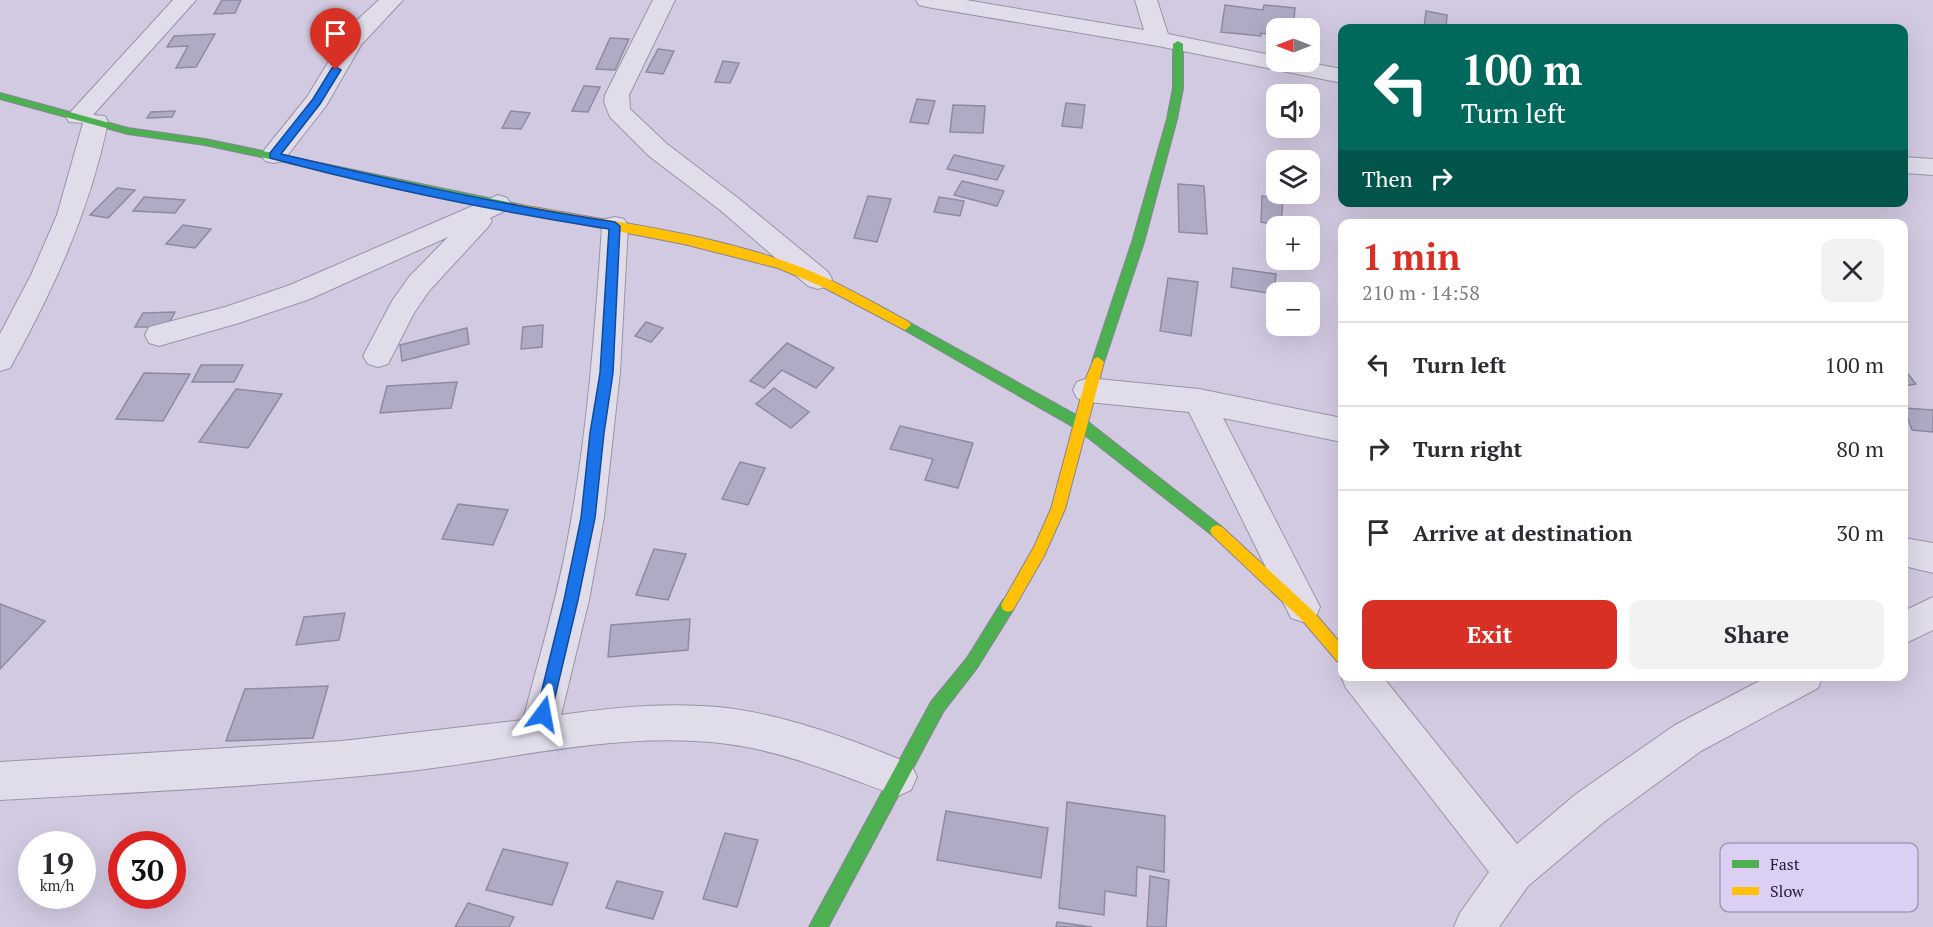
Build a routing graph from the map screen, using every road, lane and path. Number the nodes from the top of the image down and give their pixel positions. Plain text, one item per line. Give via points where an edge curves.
1 (185, 0) edge
2 (392, 0) edge
3 (664, 0) edge
4 (927, 0) edge
5 (1146, 0) edge
6 (982, 4) edge
7 (1168, 41) junction
8 (1338, 75) edge
9 (0, 96) edge
10 (87, 119) junction
11 (273, 155) junction
12 (1908, 165) edge
13 (1933, 167) edge
14 (498, 204) junction
15 (615, 226) junction
16 (818, 279) junction
17 (159, 335) dead end
18 (378, 356) dead end
19 (0, 360) edge
20 (1088, 390) junction
21 (1199, 401) junction
22 (1082, 425) junction
23 (1338, 429) edge
24 (1908, 553) edge
25 (1933, 558) edge
26 (1933, 613) edge
27 (1307, 615) junction
28 (1908, 626) edge
29 (1338, 651) edge
30 (1363, 681) edge
31 (1796, 681) edge
32 (538, 736) junction
33 (898, 777) junction
34 (0, 781) edge
35 (1514, 872) junction
36 (818, 927) edge
37 (1474, 927) edge

1 - 10 street
2 - 11 street via 360,32 317,101
3 - 16 street via 617,95 619,112 658,150
4 - 6 street
5 - 7 street
6 - 7 street
7 - 8 street
7 - 20 street via 1178,88 1172,119 1138,242
9 - 10 street
10 - 11 street via 128,131
10 - 19 street via 89,158 74,205 30,310
11 - 14 street
12 - 13 street
14 - 15 street
14 - 17 street via 300,292
14 - 18 street via 464,234 419,284
15 - 16 street via 772,263
15 - 32 street via 607,373 588,518
16 - 22 street
20 - 21 street
20 - 22 street
21 - 23 street
21 - 27 street
22 - 27 street via 1206,520
22 - 33 street via 1048,535 972,663 937,706
24 - 25 street
26 - 28 street
27 - 29 street
30 - 35 street
31 - 35 street via 1688,738 1590,808
32 - 33 street via 647,722 727,726 774,736
32 - 34 street via 270,766
33 - 36 street
35 - 37 street

